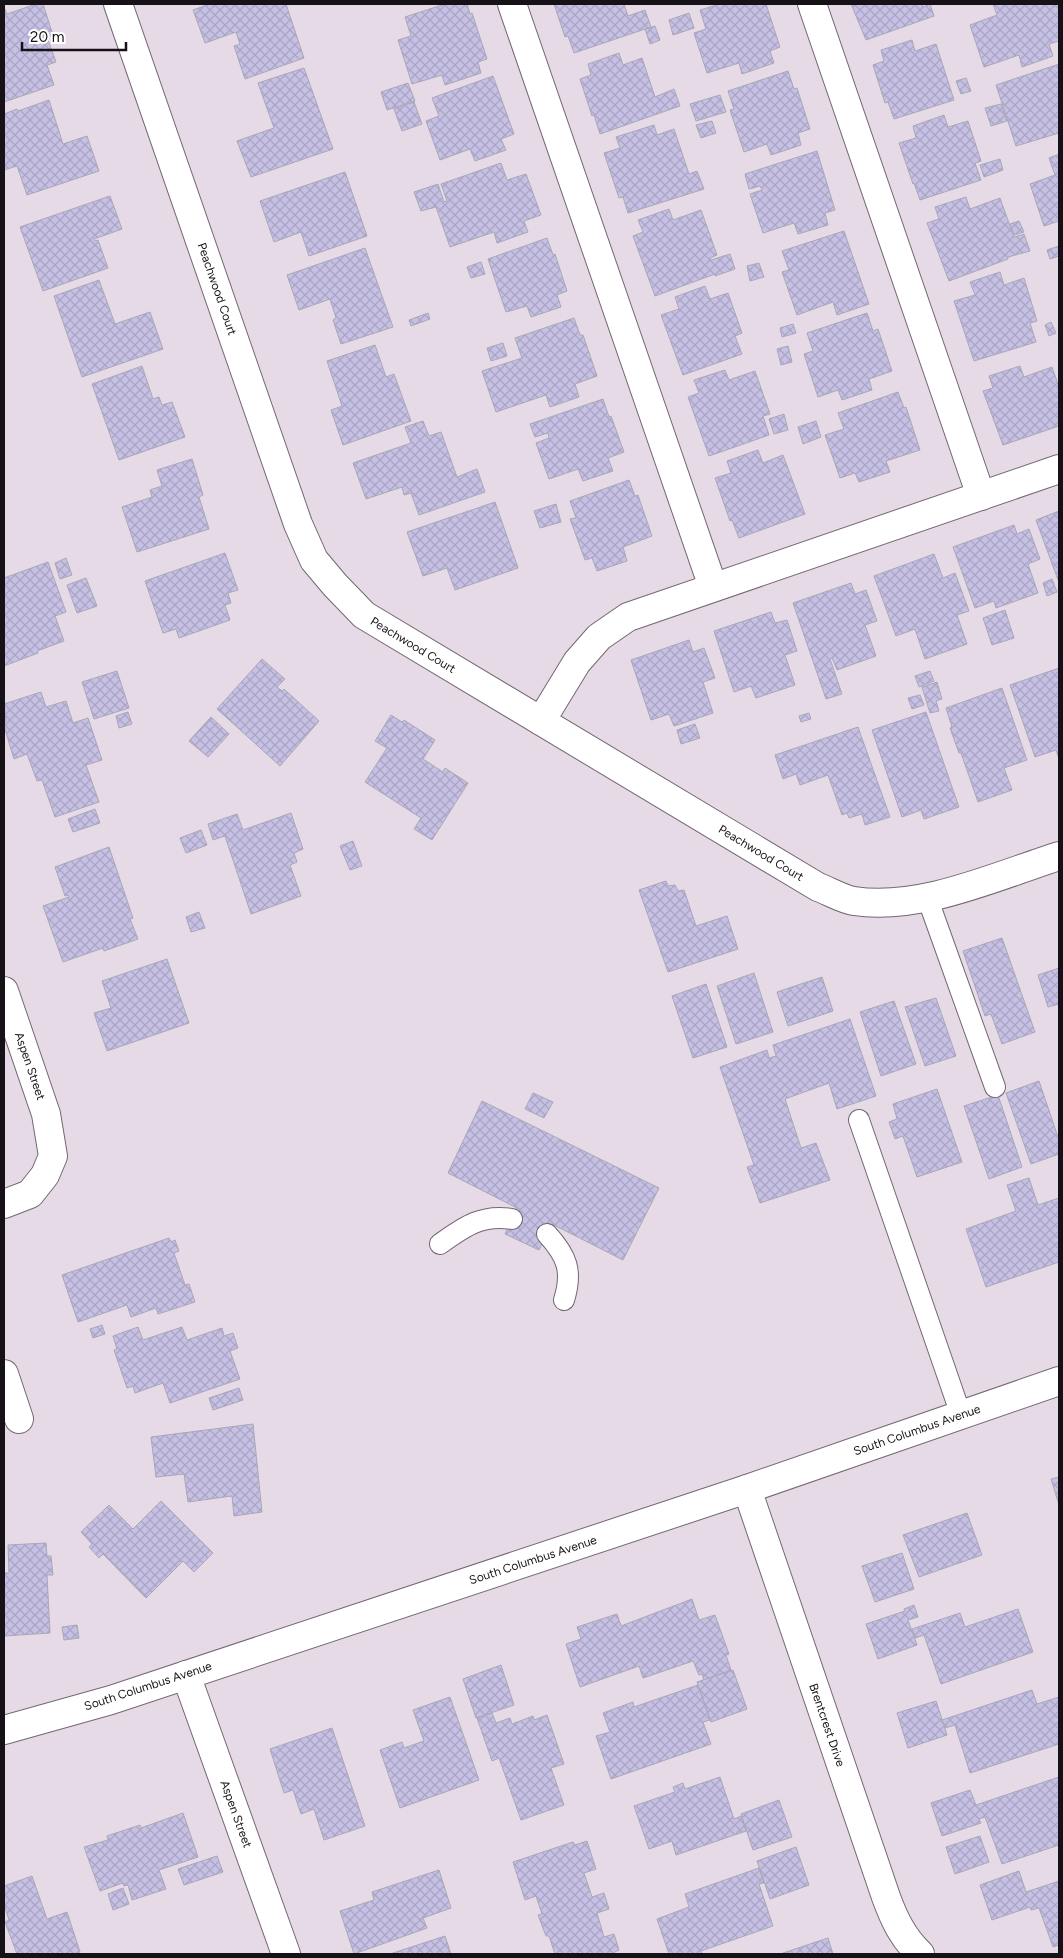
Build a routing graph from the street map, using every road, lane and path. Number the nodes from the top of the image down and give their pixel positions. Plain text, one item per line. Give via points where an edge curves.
1 (118, 4) edge
2 (512, 4) edge
3 (812, 4) edge
4 (1059, 469) edge
5 (981, 496) junction
6 (713, 587) junction
7 (541, 721) junction
8 (1059, 856) edge
9 (927, 897) junction
10 (4, 991) edge
11 (995, 1086) dead end
12 (859, 1120) dead end
13 (4, 1204) edge
14 (512, 1219) dead end
15 (547, 1234) dead end
16 (440, 1244) dead end
17 (564, 1300) dead end
18 (4, 1374) edge
19 (1059, 1381) edge
20 (960, 1415) junction
21 (20, 1419) dead end
22 (746, 1489) junction
23 (186, 1674) junction
24 (4, 1730) edge
25 (286, 1954) edge
26 (920, 1954) edge

1 - 7 street, Peachwood Court via 298,524 314,560 364,615
2 - 6 street
3 - 5 street
4 - 5 street
5 - 6 street
6 - 7 street via 628,617 599,637 577,662
7 - 9 street, Peachwood Court via 818,887 852,901 891,903
8 - 9 street, Peachwood Court
9 - 11 lane
10 - 13 street, Aspen Street via 46,1114 53,1156 46,1175 30,1194
12 - 20 lane
14 - 16 lane via 479,1220
15 - 17 lane via 559,1247 566,1264 569,1283
18 - 21 street
19 - 20 street, South Columbus Avenue
20 - 22 street, South Columbus Avenue
22 - 23 street, South Columbus Avenue
22 - 26 street, Brentcrest Drive via 886,1897 910,1946
23 - 24 street, South Columbus Avenue via 111,1700
23 - 25 street, Aspen Street

